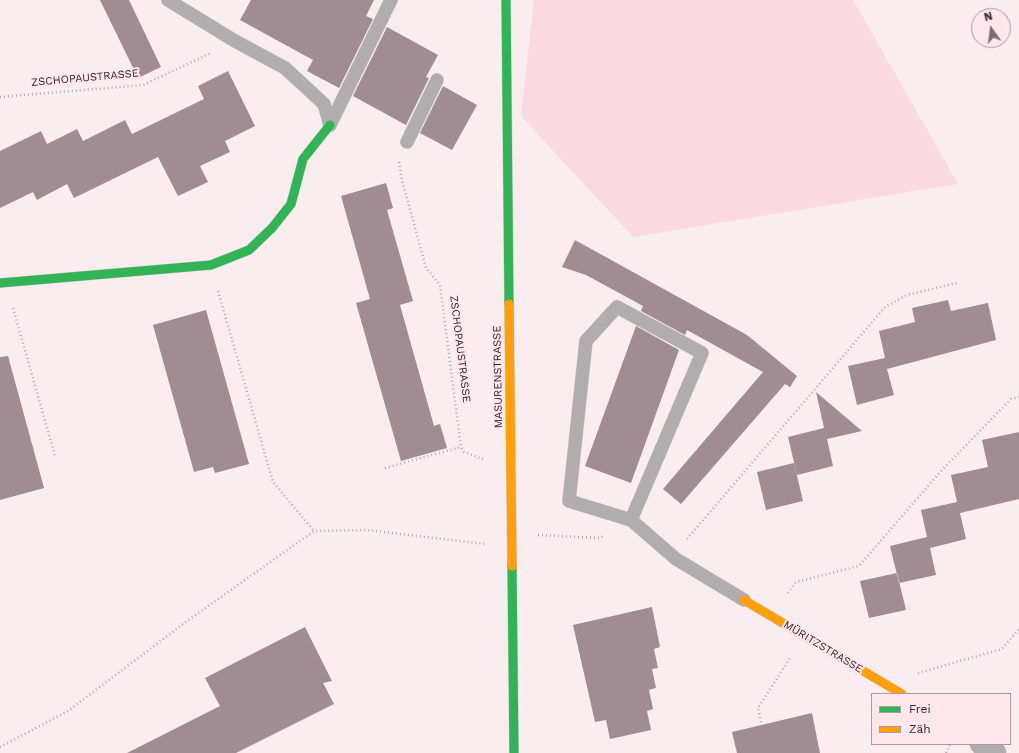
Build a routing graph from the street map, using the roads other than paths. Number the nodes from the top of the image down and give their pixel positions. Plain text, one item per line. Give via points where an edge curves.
1 (168, 0) edge
2 (391, 0) edge
3 (506, 0) edge
4 (437, 80) dead end
5 (330, 125) junction
6 (407, 142) dead end
7 (3, 283) edge
8 (631, 520) junction
9 (744, 600) joint
10 (900, 693) edge
11 (983, 745) edge
12 (514, 753) edge
13 (995, 753) edge

1 - 5 lane via 234,41 286,68 324,104
2 - 5 lane
3 - 12 main road, MASURENSTRASSE
4 - 6 lane
5 - 7 main road via 303,159 291,204 272,228 249,250 211,265
8 - 8 lane via 569,501 586,340 617,307 702,353
8 - 9 lane via 676,559
9 - 10 main road, MÜRITZSTRASSE
11 - 13 street

